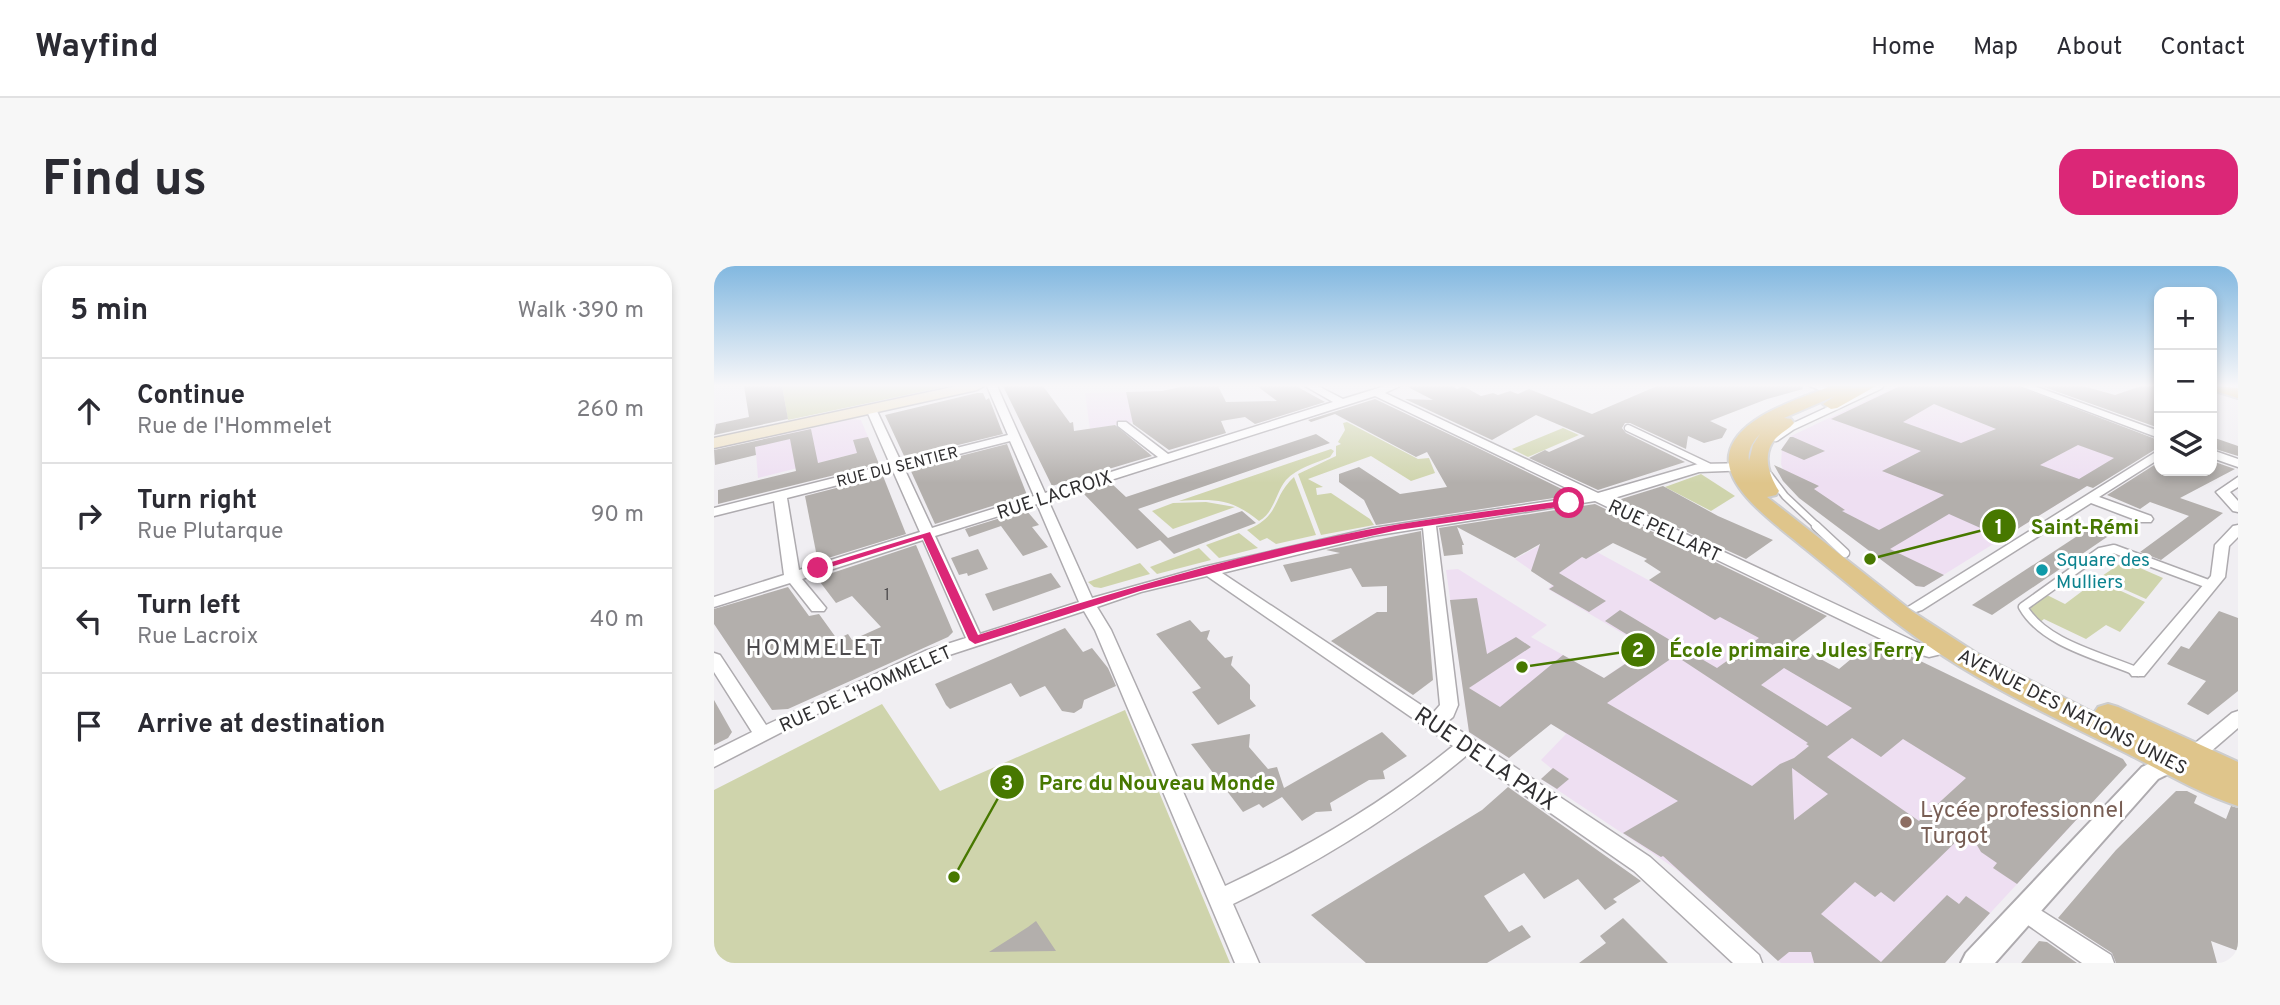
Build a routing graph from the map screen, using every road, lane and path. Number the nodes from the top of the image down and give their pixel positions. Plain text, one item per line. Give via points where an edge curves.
1 (827, 419) edge
2 (875, 419) edge
3 (1006, 419) edge
4 (1292, 419) edge
5 (1431, 419) edge
6 (1768, 419) edge
7 (1800, 419) edge
8 (1812, 419) edge
9 (2114, 419) edge
10 (1122, 424) dead end
11 (1628, 428) dead end
12 (2154, 433) edge
13 (1014, 436) junction
14 (714, 443) edge
15 (2217, 456) edge
16 (2154, 457) edge
17 (1166, 458) junction
18 (2238, 463) edge
19 (1754, 465) junction
20 (897, 466) junction
21 (1708, 466) junction
22 (2238, 481) edge
23 (780, 495) junction
24 (1041, 498) junction
25 (1597, 498) junction
26 (2090, 498) junction
27 (2238, 509) edge
28 (714, 512) edge
29 (2146, 519) dead end
30 (1429, 522) junction
31 (2238, 529) edge
32 (926, 534) junction
33 (1208, 570) junction
34 (792, 576) junction
35 (2211, 586) junction
36 (714, 602) edge
37 (1087, 604) junction
38 (1916, 607) junction
39 (818, 608) dead end
40 (975, 640) junction
41 (1948, 647) junction
42 (714, 659) edge
43 (2138, 672) joint
44 (2238, 718) edge
45 (1434, 723) junction
46 (763, 735) junction
47 (1466, 746) junction
48 (2182, 758) junction
49 (714, 760) edge
50 (2238, 775) edge
51 (2238, 794) edge
52 (1219, 900) junction
53 (2023, 909) junction
54 (1247, 963) edge
55 (1750, 963) edge
56 (1976, 963) edge
57 (2102, 963) edge

1 - 14 main road
2 - 20 street
3 - 13 street
4 - 17 street, RUE LACROIX
5 - 25 street, RUE PELLART
6 - 19 main road via 1741,445
7 - 19 main road via 1772,432
8 - 19 lane via 1780,434
9 - 12 street
10 - 17 street
11 - 21 lane
13 - 20 street, RUE DU SENTIER
13 - 24 street
15 - 18 street
16 - 26 street
17 - 24 street, RUE LACROIX
19 - 21 street, RUE DE L'HOMMELET
19 - 38 main road, AVENUE DES NATIONS UNIES via 1777,500
19 - 41 main road, AVENUE DES NATIONS UNIES via 1750,488 1770,510
20 - 23 street, RUE DU SENTIER
20 - 32 street
21 - 25 street, RUE DE L'HOMMELET
22 - 27 street via 2222,492
23 - 28 street, RUE DU SENTIER
23 - 34 street
24 - 32 street, RUE LACROIX
24 - 37 street
25 - 30 street, RUE DE L'HOMMELET
25 - 41 street, RUE PELLART via 1917,649 1935,652
26 - 29 street
26 - 38 street
30 - 33 street, RUE DE L'HOMMELET
30 - 45 street via 1449,705
31 - 35 street via 2222,545 2220,572
32 - 34 street, RUE LACROIX
32 - 40 street
33 - 37 street, RUE DE L'HOMMELET
33 - 45 street, RUE DE LA PAIX
34 - 36 street, RUE LACROIX
34 - 39 street
35 - 43 street
35 - 43 lane via 2114,549 2100,552 2023,607 2029,620 2044,630
37 - 40 street, RUE DE L'HOMMELET
37 - 52 street via 1103,630
38 - 48 main road, AVENUE DES NATIONS UNIES via 2020,672
40 - 46 street, RUE DE L'HOMMELET via 909,665
41 - 48 main road, AVENUE DES NATIONS UNIES via 2043,701
42 - 46 street
44 - 48 street
45 - 47 street, RUE DE LA PAIX
46 - 49 street, RUE DE L'HOMMELET
47 - 52 street via 1355,829
47 - 55 street, RUE DE LA PAIX via 1642,863
48 - 50 main road, AVENUE DES NATIONS UNIES
48 - 51 main road, AVENUE DES NATIONS UNIES
48 - 53 street via 2146,777
52 - 54 street
53 - 56 street
53 - 57 street

